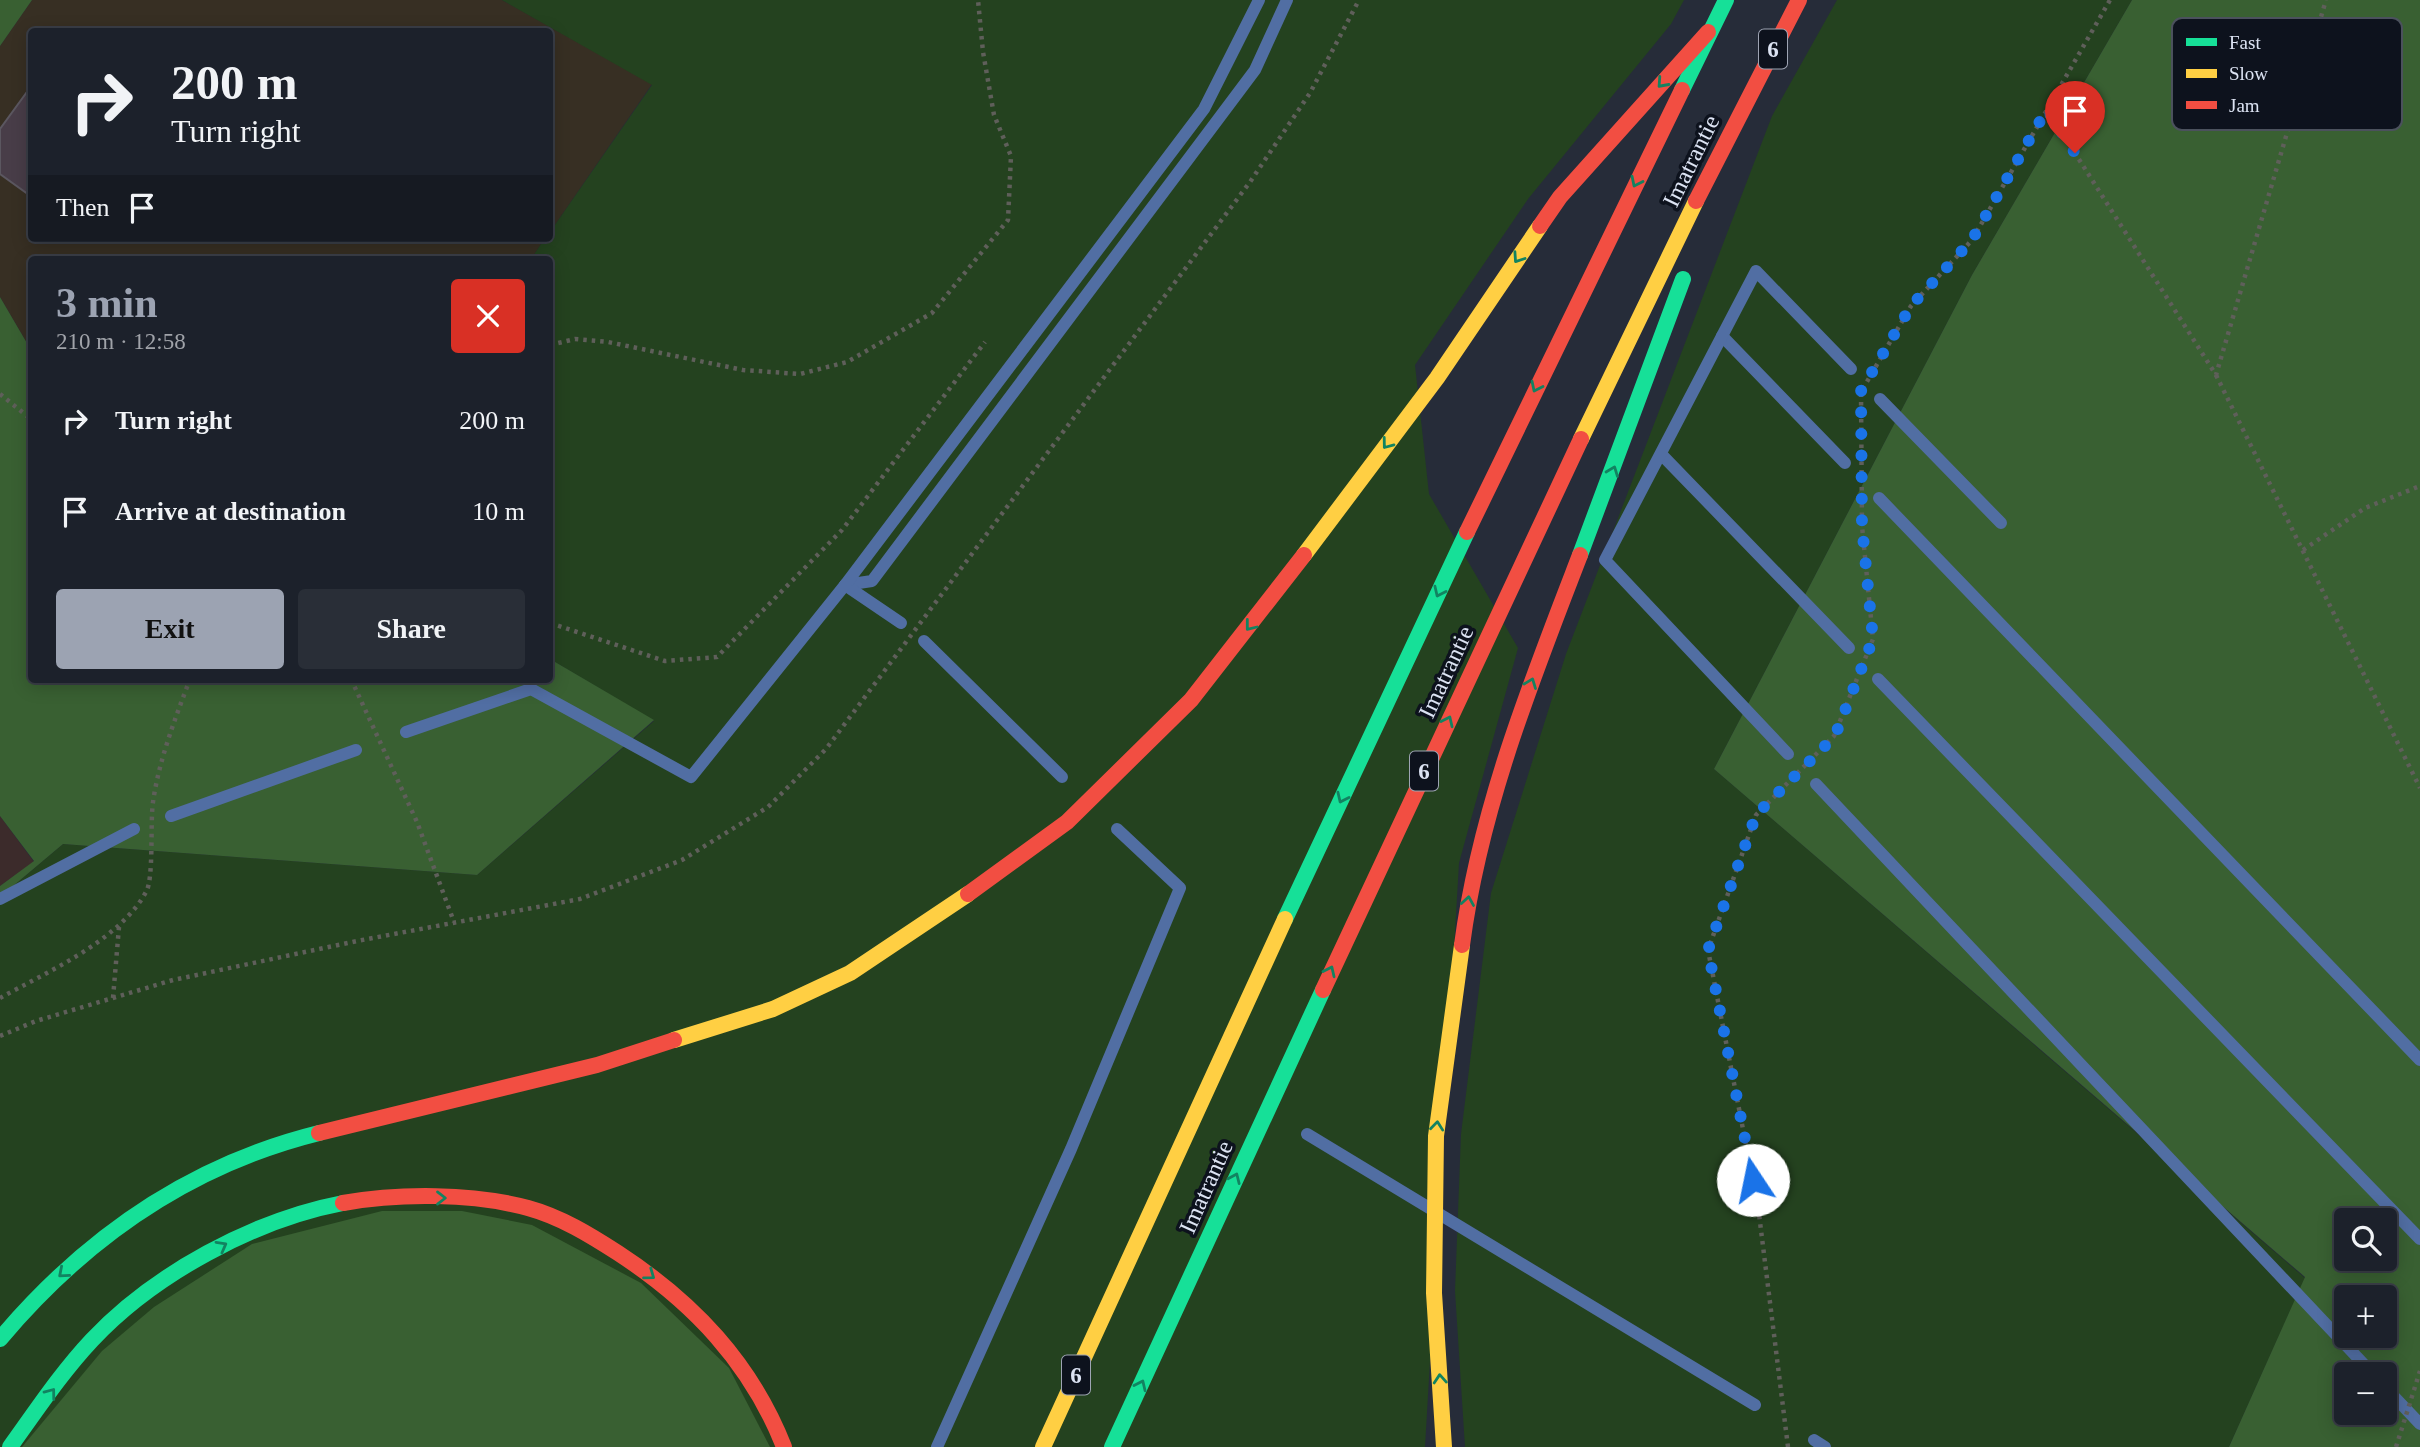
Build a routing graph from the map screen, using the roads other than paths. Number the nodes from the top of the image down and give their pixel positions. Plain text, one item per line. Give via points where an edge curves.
1 (1726, 0) edge
2 (1799, 0) edge
3 (1708, 32) junction
4 (1746, 99) junction
5 (1700, 230) dead end
6 (1686, 269) dead end
7 (0, 1339) edge
8 (10, 1447) edge
9 (784, 1447) edge
10 (1043, 1447) edge
11 (1112, 1447) edge
12 (1444, 1447) edge

1 - 3 highway, Imatrantie / 6
2 - 4 highway, Imatrantie / 6
3 -> 7 highway via 1560,197 1437,378 1191,700 1067,822 850,973 773,1009 597,1065 272,1145 193,1179 114,1228 32,1301
3 -> 10 highway, Imatrantie / 6 via 1381,714
4 - 5 highway
11 -> 4 highway, Imatrantie / 6 via 1578,444
12 -> 6 highway via 1434,1293 1436,1136 1470,886 1519,713
8 -> 9 highway via 90,1342 140,1298 191,1263 244,1234 305,1211 375,1198 474,1198 540,1212 599,1240 695,1310 741,1363

